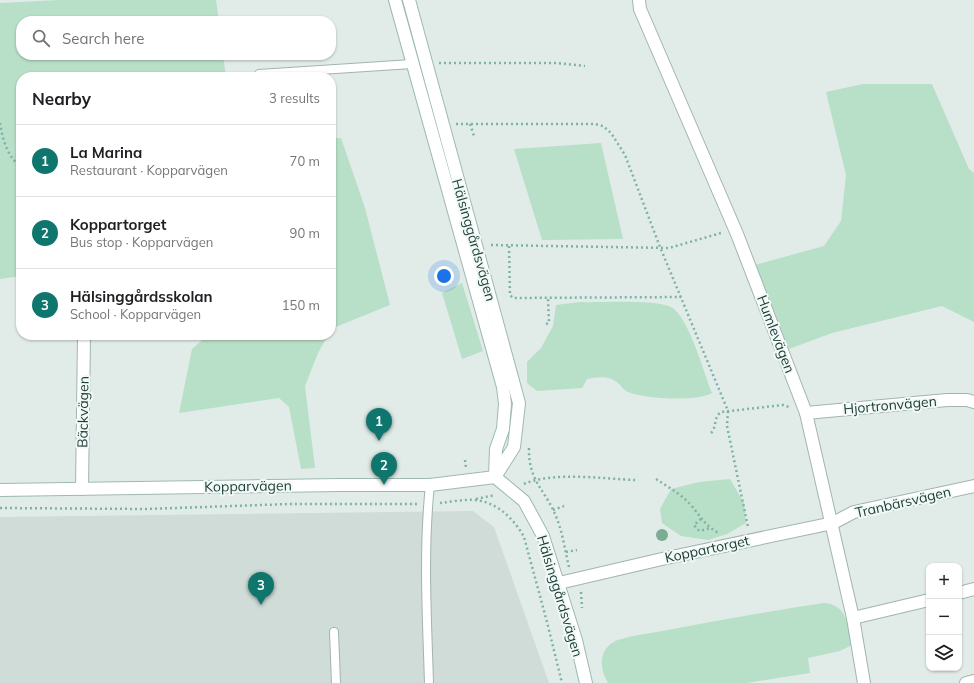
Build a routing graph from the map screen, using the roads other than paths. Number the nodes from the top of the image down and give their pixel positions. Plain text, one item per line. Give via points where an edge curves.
1 (395, 0) edge
2 (409, 0) edge
3 (639, 0) edge
4 (412, 64) junction
5 (290, 72) edge
6 (84, 340) edge
7 (974, 402) edge
8 (806, 413) junction
9 (495, 477) junction
10 (430, 485) junction
11 (974, 486) edge
12 (82, 489) junction
13 (0, 490) edge
14 (833, 523) junction
15 (559, 583) junction
16 (974, 590) edge
17 (962, 592) edge
18 (926, 601) edge
19 (853, 618) junction
20 (334, 632) dead end
21 (974, 681) edge
22 (336, 683) edge
23 (429, 683) edge
24 (586, 683) edge
25 (864, 683) edge
26 (966, 683) edge

1 - 4 street, Hälsinggårdsvägen
2 - 9 street, Hälsinggårdsvägen via 519,403 514,447
3 - 8 street, Humlevägen via 640,9 737,234
4 - 5 lane
4 - 9 street, Hälsinggårdsvägen via 503,387 503,429 496,449
6 - 12 street, Bäckvägen
7 - 8 street, Hjortronvägen via 947,400
8 - 14 street, Humlevägen
9 - 10 street, Kopparvägen
9 - 15 street, Hälsinggårdsvägen via 524,501 543,536
10 - 12 street, Kopparvägen
10 - 23 lane via 427,603
11 - 14 street, Tranbärsvägen via 854,512
12 - 13 street, Kopparvägen
14 - 15 street, Koppartorget
14 - 19 street, Humlevägen
15 - 24 street, Hälsinggårdsvägen
16 - 17 street
18 - 19 street
19 - 25 street, Humlevägen
20 - 22 lane
21 - 26 street

